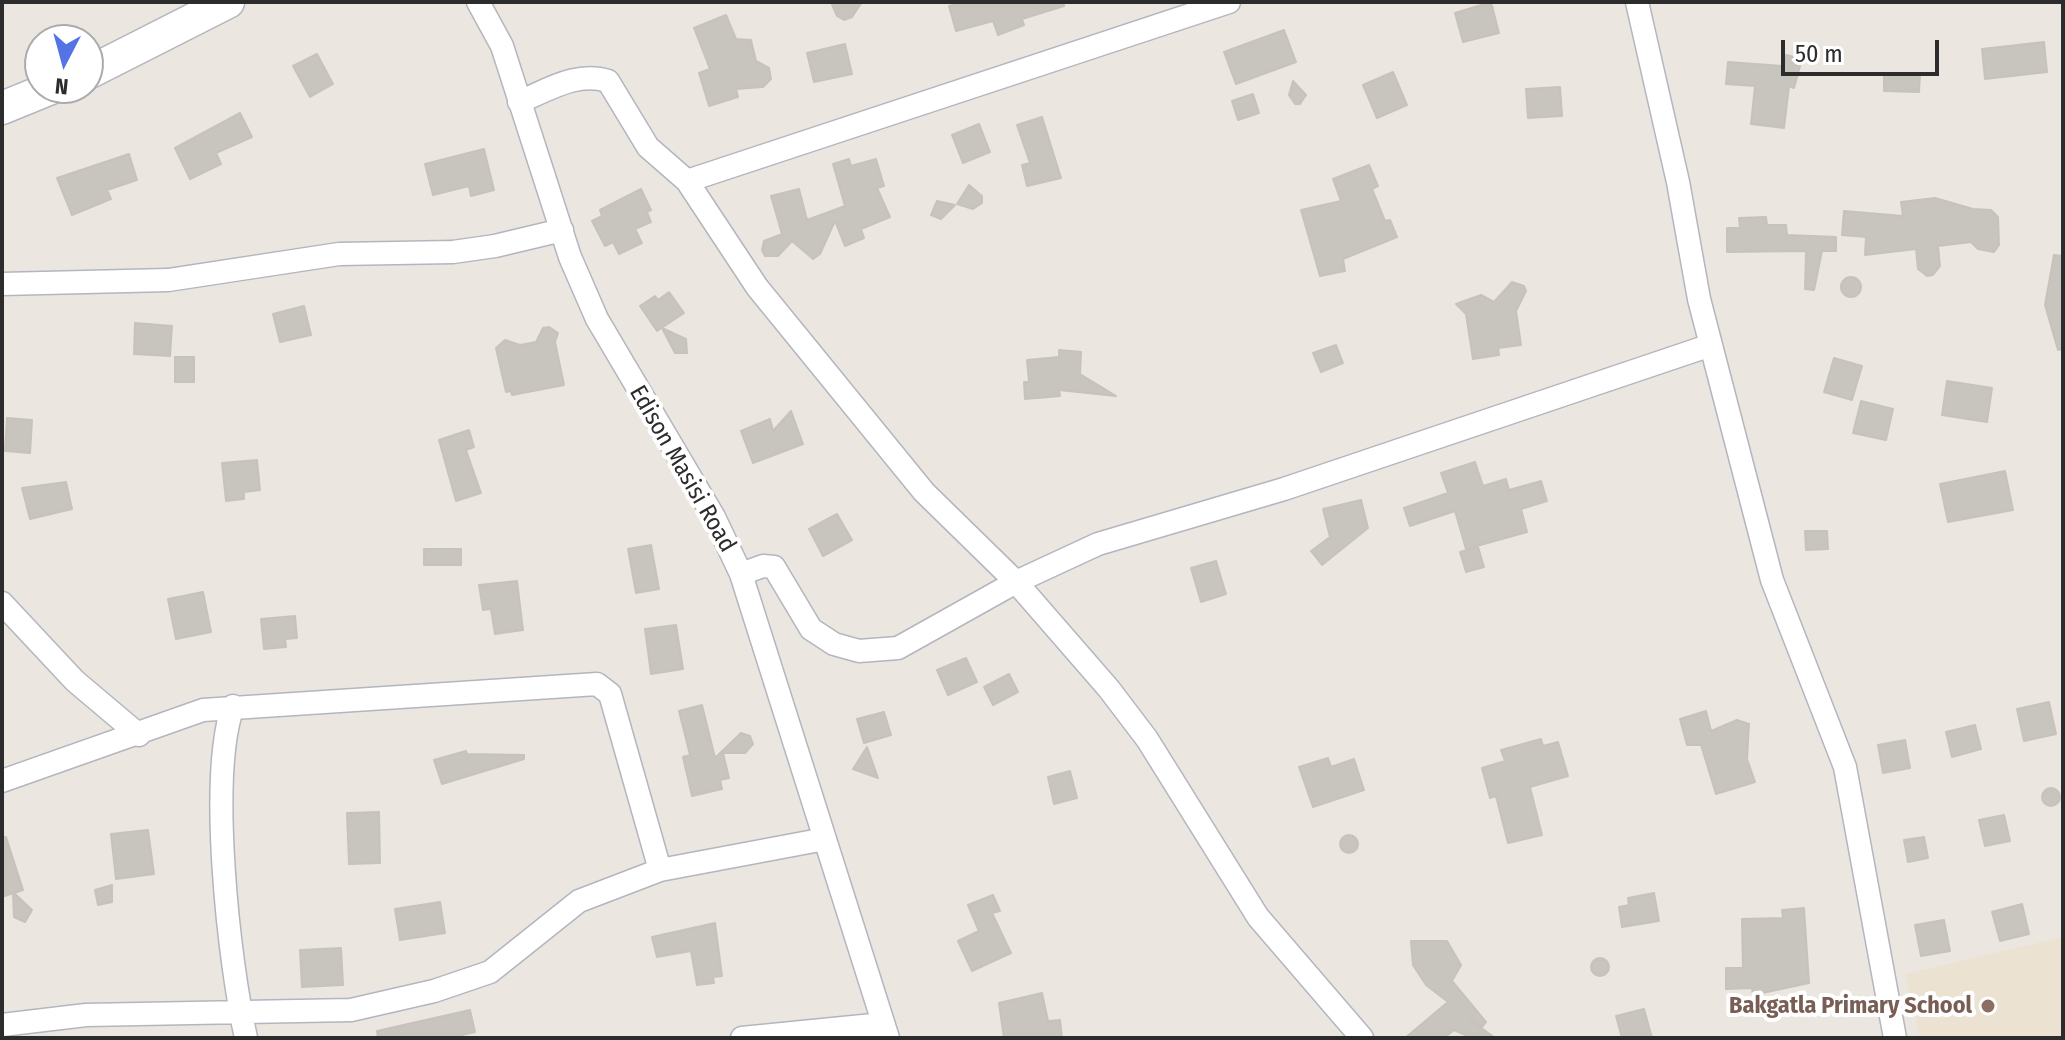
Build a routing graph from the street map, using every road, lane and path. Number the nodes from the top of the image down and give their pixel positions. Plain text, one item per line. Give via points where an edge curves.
1 (228, 2) edge
2 (478, 2) edge
3 (1229, 2) edge
4 (1637, 2) edge
5 (104, 65) edge
6 (24, 99) edge
7 (519, 102) junction
8 (2, 108) edge
9 (687, 181) junction
10 (562, 230) junction
11 (2, 284) edge
12 (1711, 345) junction
13 (741, 574) junction
14 (1016, 582) junction
15 (2, 603) edge
16 (233, 706) junction
17 (139, 735) junction
18 (2, 781) edge
19 (825, 839) junction
20 (660, 870) junction
21 (240, 1011) junction
22 (2, 1025) edge
23 (885, 1031) edge
24 (246, 1038) edge
25 (742, 1038) edge
26 (1362, 1038) edge
27 (1895, 1038) edge

1 - 5 main road
2 - 7 street, Edison Masisi Road via 502,46
3 - 9 street
4 - 12 street
6 - 8 main road
7 - 9 street via 574,79 608,81 648,147
7 - 10 street, Edison Masisi Road
9 - 14 street via 757,287 914,480
10 - 11 street via 453,252 339,254 168,280
10 - 13 street, Edison Masisi Road via 597,319 714,517
12 - 14 street via 1284,489 1098,544
12 - 27 street via 1772,580 1845,767
13 - 14 street via 774,567 811,629 834,644 859,651 898,648
13 - 19 street, Edison Masisi Road
14 - 26 street via 1072,642 1147,739 1258,917
15 - 17 street via 75,681
16 - 17 street via 203,710
16 - 20 street via 597,684 610,694
16 - 21 street via 222,746 226,878
17 - 18 street
19 - 20 street
19 - 23 street, Edison Masisi Road
20 - 21 street via 579,901 490,972 448,987 351,1010
21 - 22 street via 86,1015
21 - 24 street
23 - 25 street

